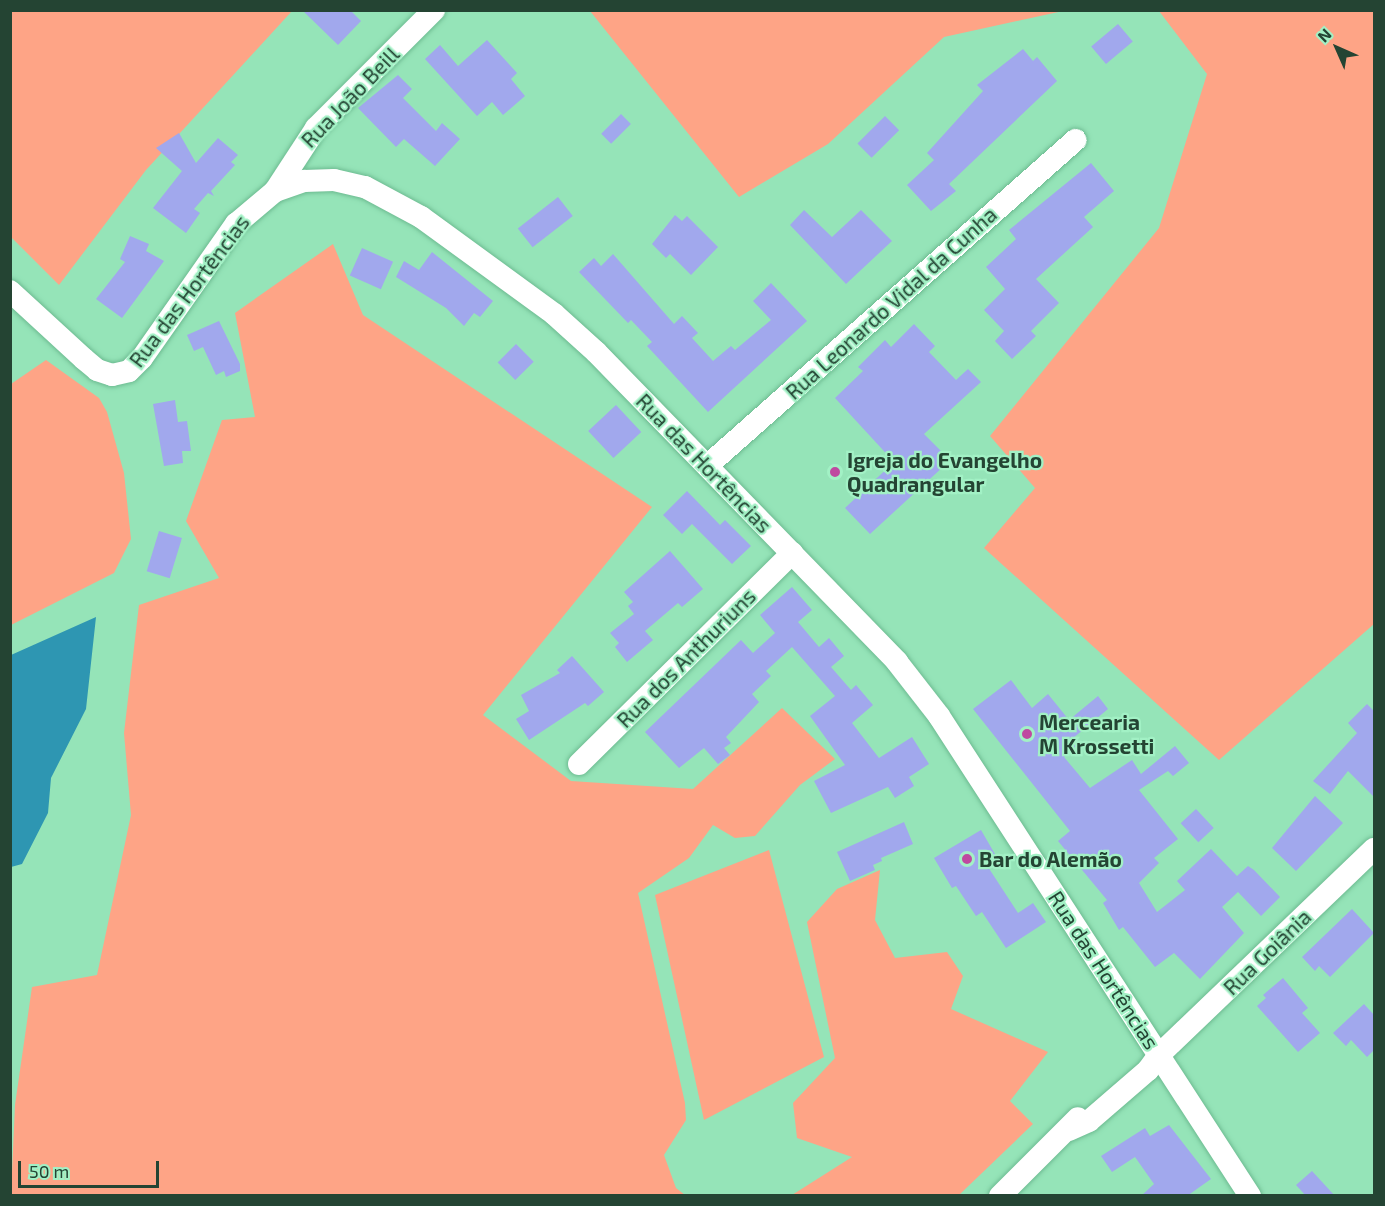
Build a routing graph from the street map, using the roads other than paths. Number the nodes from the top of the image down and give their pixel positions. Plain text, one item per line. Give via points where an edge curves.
1 (434, 10) edge
2 (1075, 140) dead end
3 (275, 190) junction
4 (10, 291) edge
5 (707, 466) junction
6 (792, 553) junction
7 (579, 764) dead end
8 (1374, 849) edge
9 (1158, 1055) junction
10 (1000, 1196) edge
11 (1250, 1196) edge

1 - 3 street, Rua João Beill via 316,128
2 - 5 street, Rua Leonardo Vidal da Cunha
3 - 4 street, Rua das Hortências via 236,224 129,371 112,375 98,370
3 - 5 street, Rua das Hortências via 304,181 334,180 374,190 421,217 561,320
5 - 6 street, Rua das Hortências
6 - 7 street, Rua dos Anthuriuns
6 - 9 street, Rua das Hortências via 889,654 939,716
8 - 9 street, Rua Goiânia
9 - 10 street, Rua Goiânia via 1138,1063 1080,1114 1069,1131
9 - 11 street, Rua das Hortências

